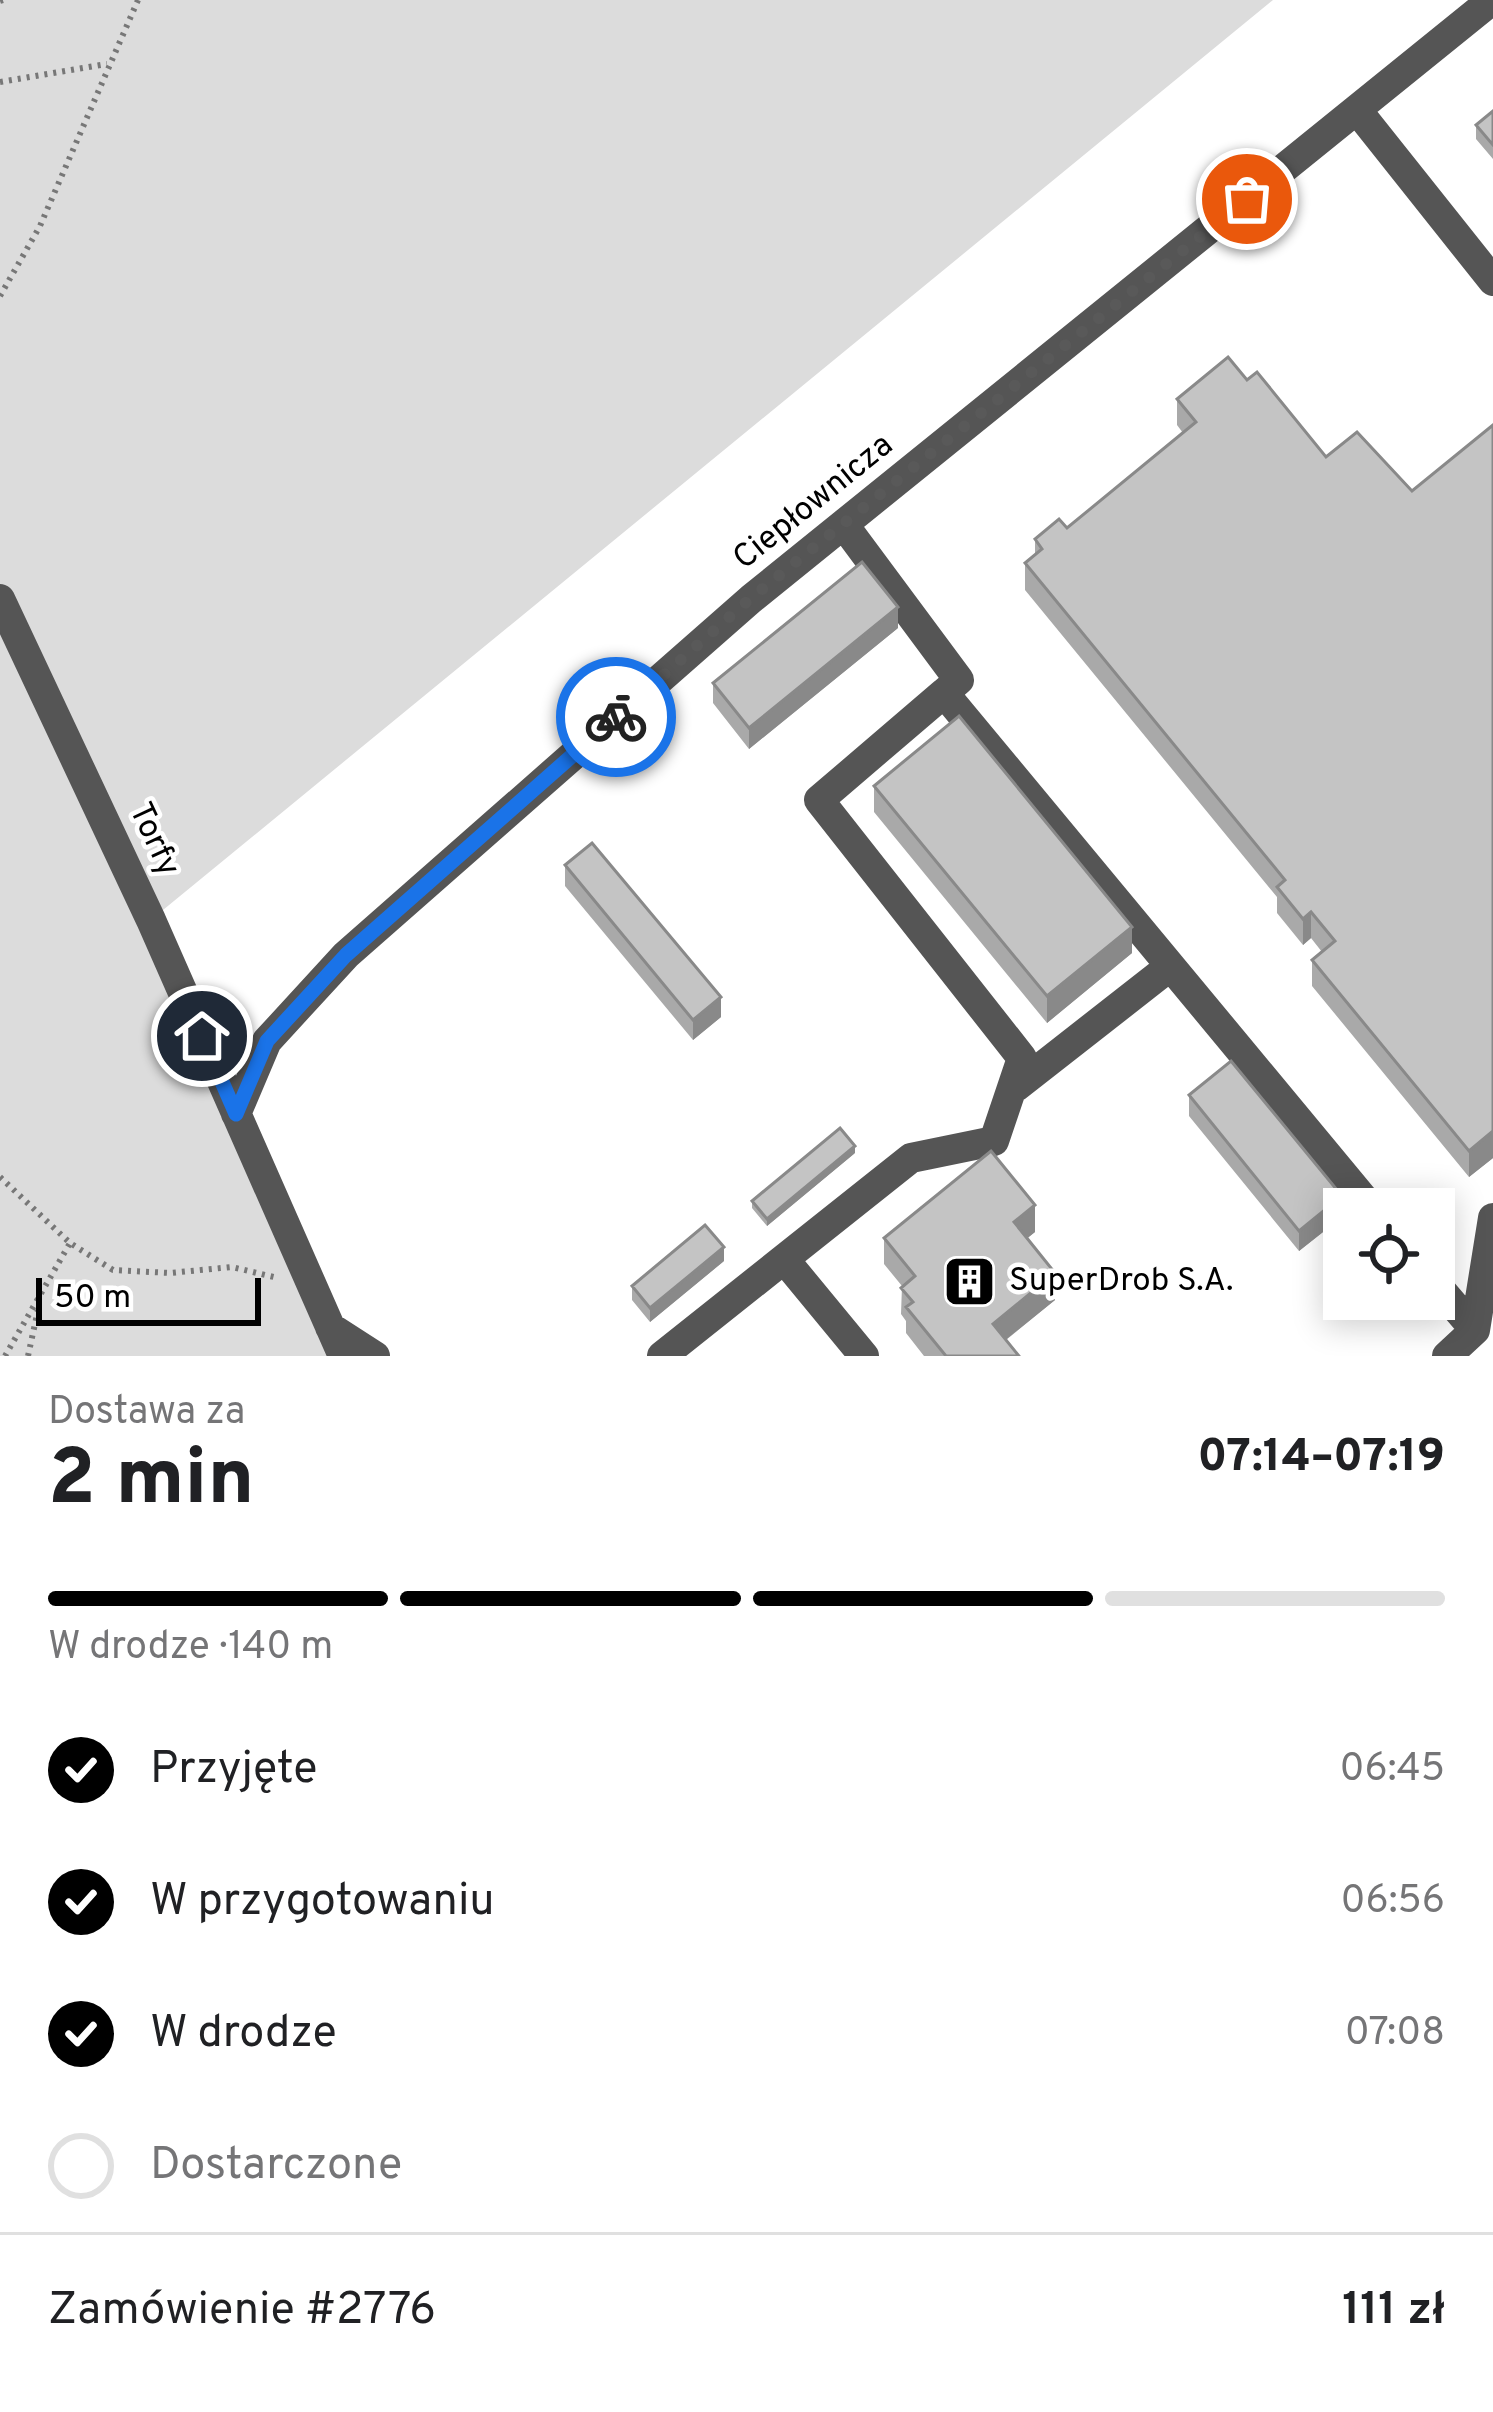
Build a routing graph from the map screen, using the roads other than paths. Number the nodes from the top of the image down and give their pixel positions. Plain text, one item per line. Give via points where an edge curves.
1 (1492, 0) edge
2 (1357, 110) junction
3 (1493, 281) edge
4 (844, 525) junction
5 (0, 599) edge
6 (944, 693) junction
7 (1168, 968) junction
8 (1016, 1087) junction
9 (236, 1114) junction
10 (1354, 1188) edge
11 (1493, 1218) edge
12 (784, 1259) junction
13 (1455, 1307) edge
14 (329, 1327) junction
15 (1474, 1330) junction
16 (343, 1356) edge
17 (375, 1356) edge
18 (662, 1356) edge
19 (864, 1356) edge
20 (1447, 1356) edge

1 - 2 street, Ciepłownicza
2 - 3 street
2 - 4 street, Ciepłownicza
4 - 6 street via 959,680
4 - 9 street, Ciepłownicza via 346,955 267,1041
5 - 9 street, Torfy
6 - 7 street
6 - 8 street via 819,800 1022,1058
7 - 8 street
7 - 10 street
8 - 12 street via 994,1142 911,1158
9 - 14 street, Torfy
11 - 15 street
12 - 18 street
12 - 19 street
13 - 15 street
14 - 16 street, Torfy
14 - 17 street
15 - 20 street

